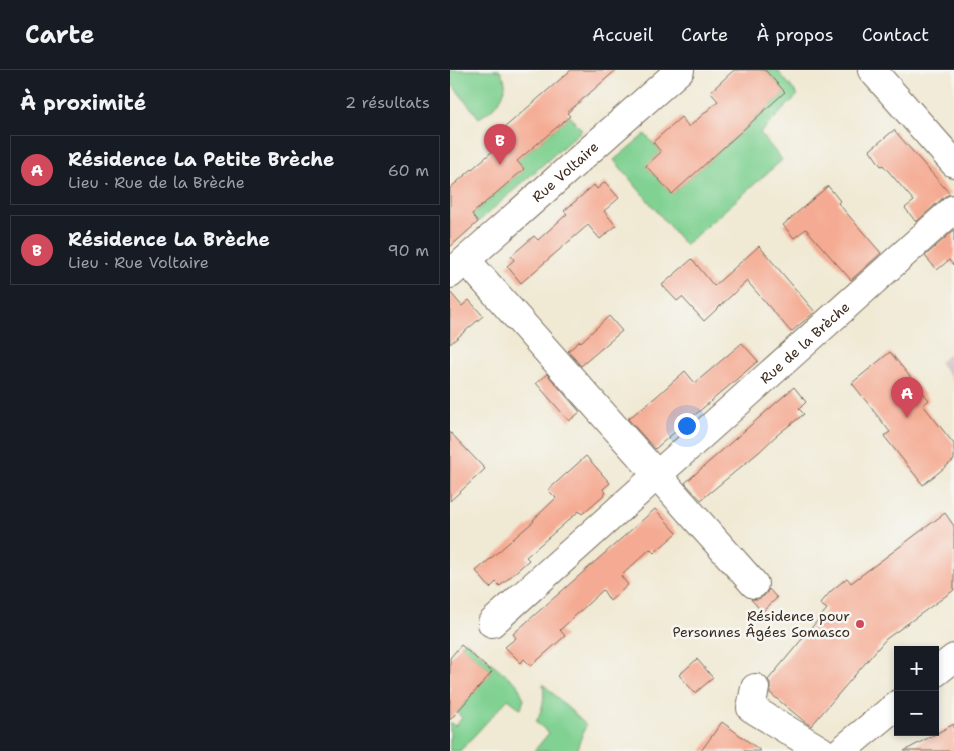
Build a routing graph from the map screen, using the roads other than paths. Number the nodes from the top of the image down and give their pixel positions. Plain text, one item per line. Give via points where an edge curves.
1 (680, 70) edge
2 (872, 70) edge
3 (954, 163) edge
4 (954, 209) edge
5 (458, 267) edge
6 (657, 476) junction
7 (754, 584) dead end
8 (492, 623) dead end
9 (954, 658) edge
10 (939, 670) edge
11 (755, 688) dead end
12 (894, 707) edge
13 (822, 751) edge
14 (841, 751) edge

1 - 5 street, Rue Voltaire
2 - 3 street
4 - 6 street, Rue de la Brèche
5 - 6 street
6 - 7 street
6 - 8 street, Rue de la Brèche
9 - 10 street
11 - 13 street via 751,708
12 - 14 street

